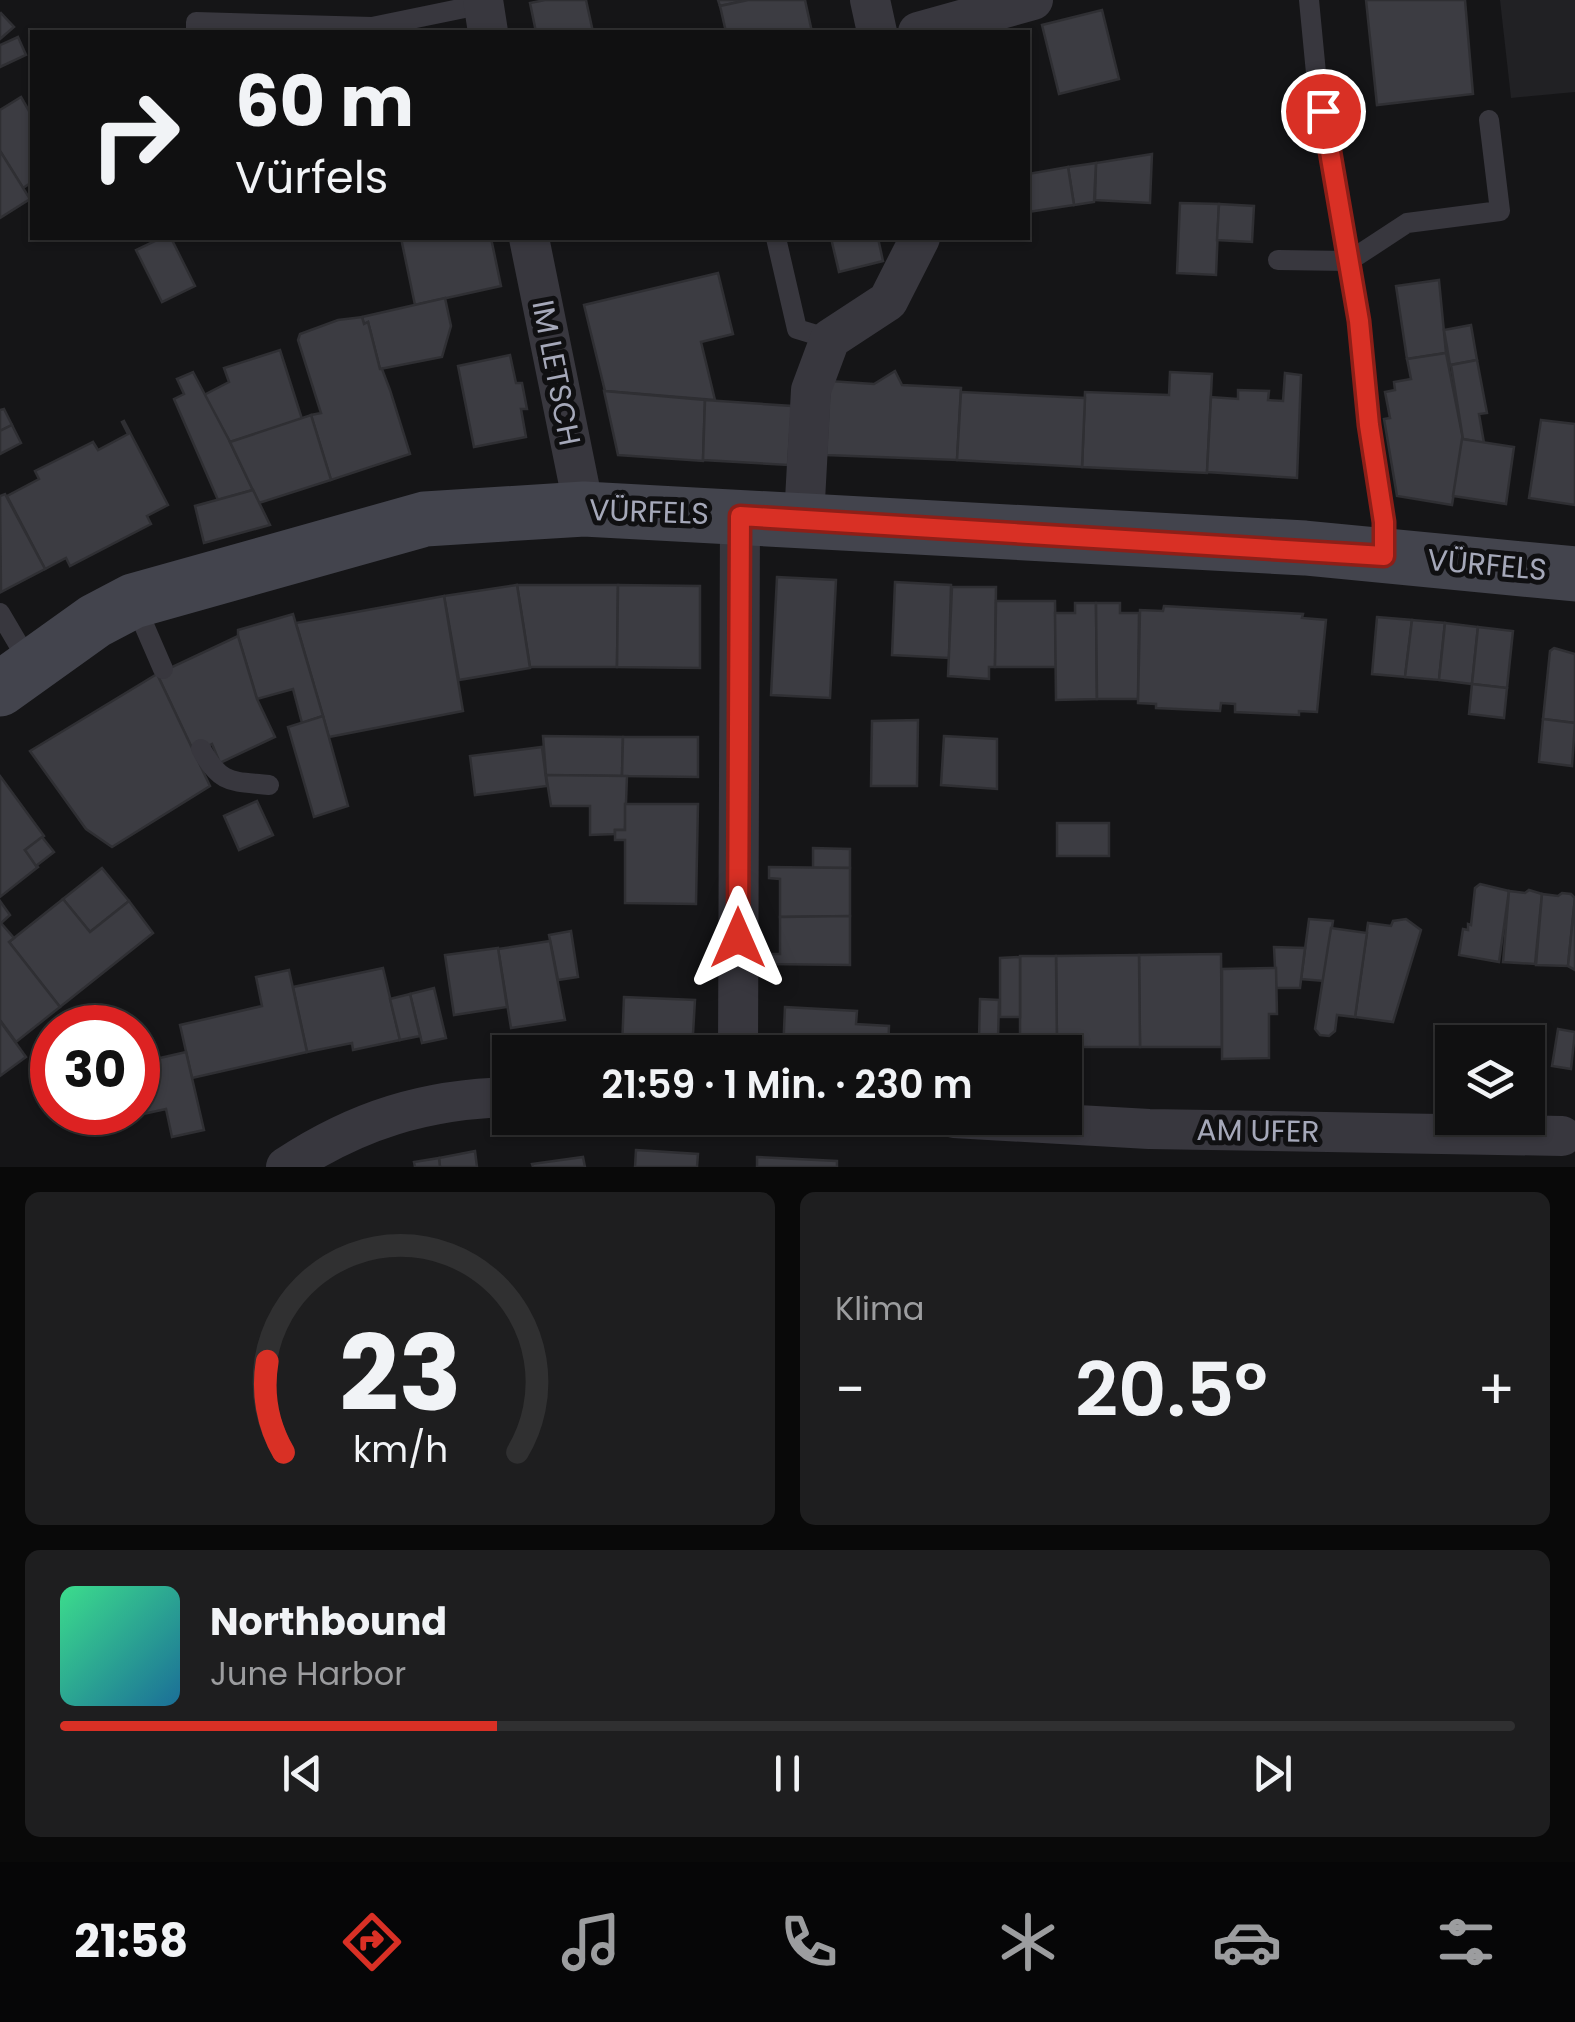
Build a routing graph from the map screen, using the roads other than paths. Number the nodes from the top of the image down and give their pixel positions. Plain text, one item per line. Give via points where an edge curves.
1 (870, 0) edge
2 (1033, 0) edge
3 (1309, 0) edge
4 (485, 12) edge
5 (196, 30) edge
6 (877, 30) edge
7 (925, 30) edge
8 (1490, 120) dead end
9 (529, 240) edge
10 (776, 240) edge
11 (919, 240) edge
12 (1278, 260) dead end
13 (1349, 261) junction
14 (830, 339) junction
15 (584, 509) junction
16 (740, 516) junction
17 (804, 519) junction
18 (1384, 556) junction
19 (1575, 574) edge
20 (133, 601) junction
21 (0, 613) edge
22 (164, 669) dead end
23 (16, 678) edge
24 (201, 749) dead end
25 (269, 785) dead end
26 (738, 1035) edge
27 (492, 1097) edge
28 (1082, 1126) edge
29 (1562, 1136) dead end
30 (286, 1167) edge

1 - 6 street
2 - 7 street
3 - 13 lane
4 - 5 lane via 372,27 222,20 196,22
8 - 13 lane via 1500,211 1407,222
9 - 15 street, IM LETSCH
10 - 14 lane via 797,329
11 - 14 street via 888,301
12 - 13 lane
13 - 18 lane
14 - 17 street via 811,390
15 - 16 street, VÜRFELS
15 - 20 street, VÜRFELS via 425,519
16 - 17 street, VÜRFELS
16 - 26 street
17 - 18 street, VÜRFELS
18 - 19 street, VÜRFELS
20 - 22 lane
20 - 23 street, VÜRFELS via 95,620
21 - 23 lane
24 - 25 lane via 214,772
27 - 30 street via 419,1106 355,1128
28 - 29 street, AM UFER

